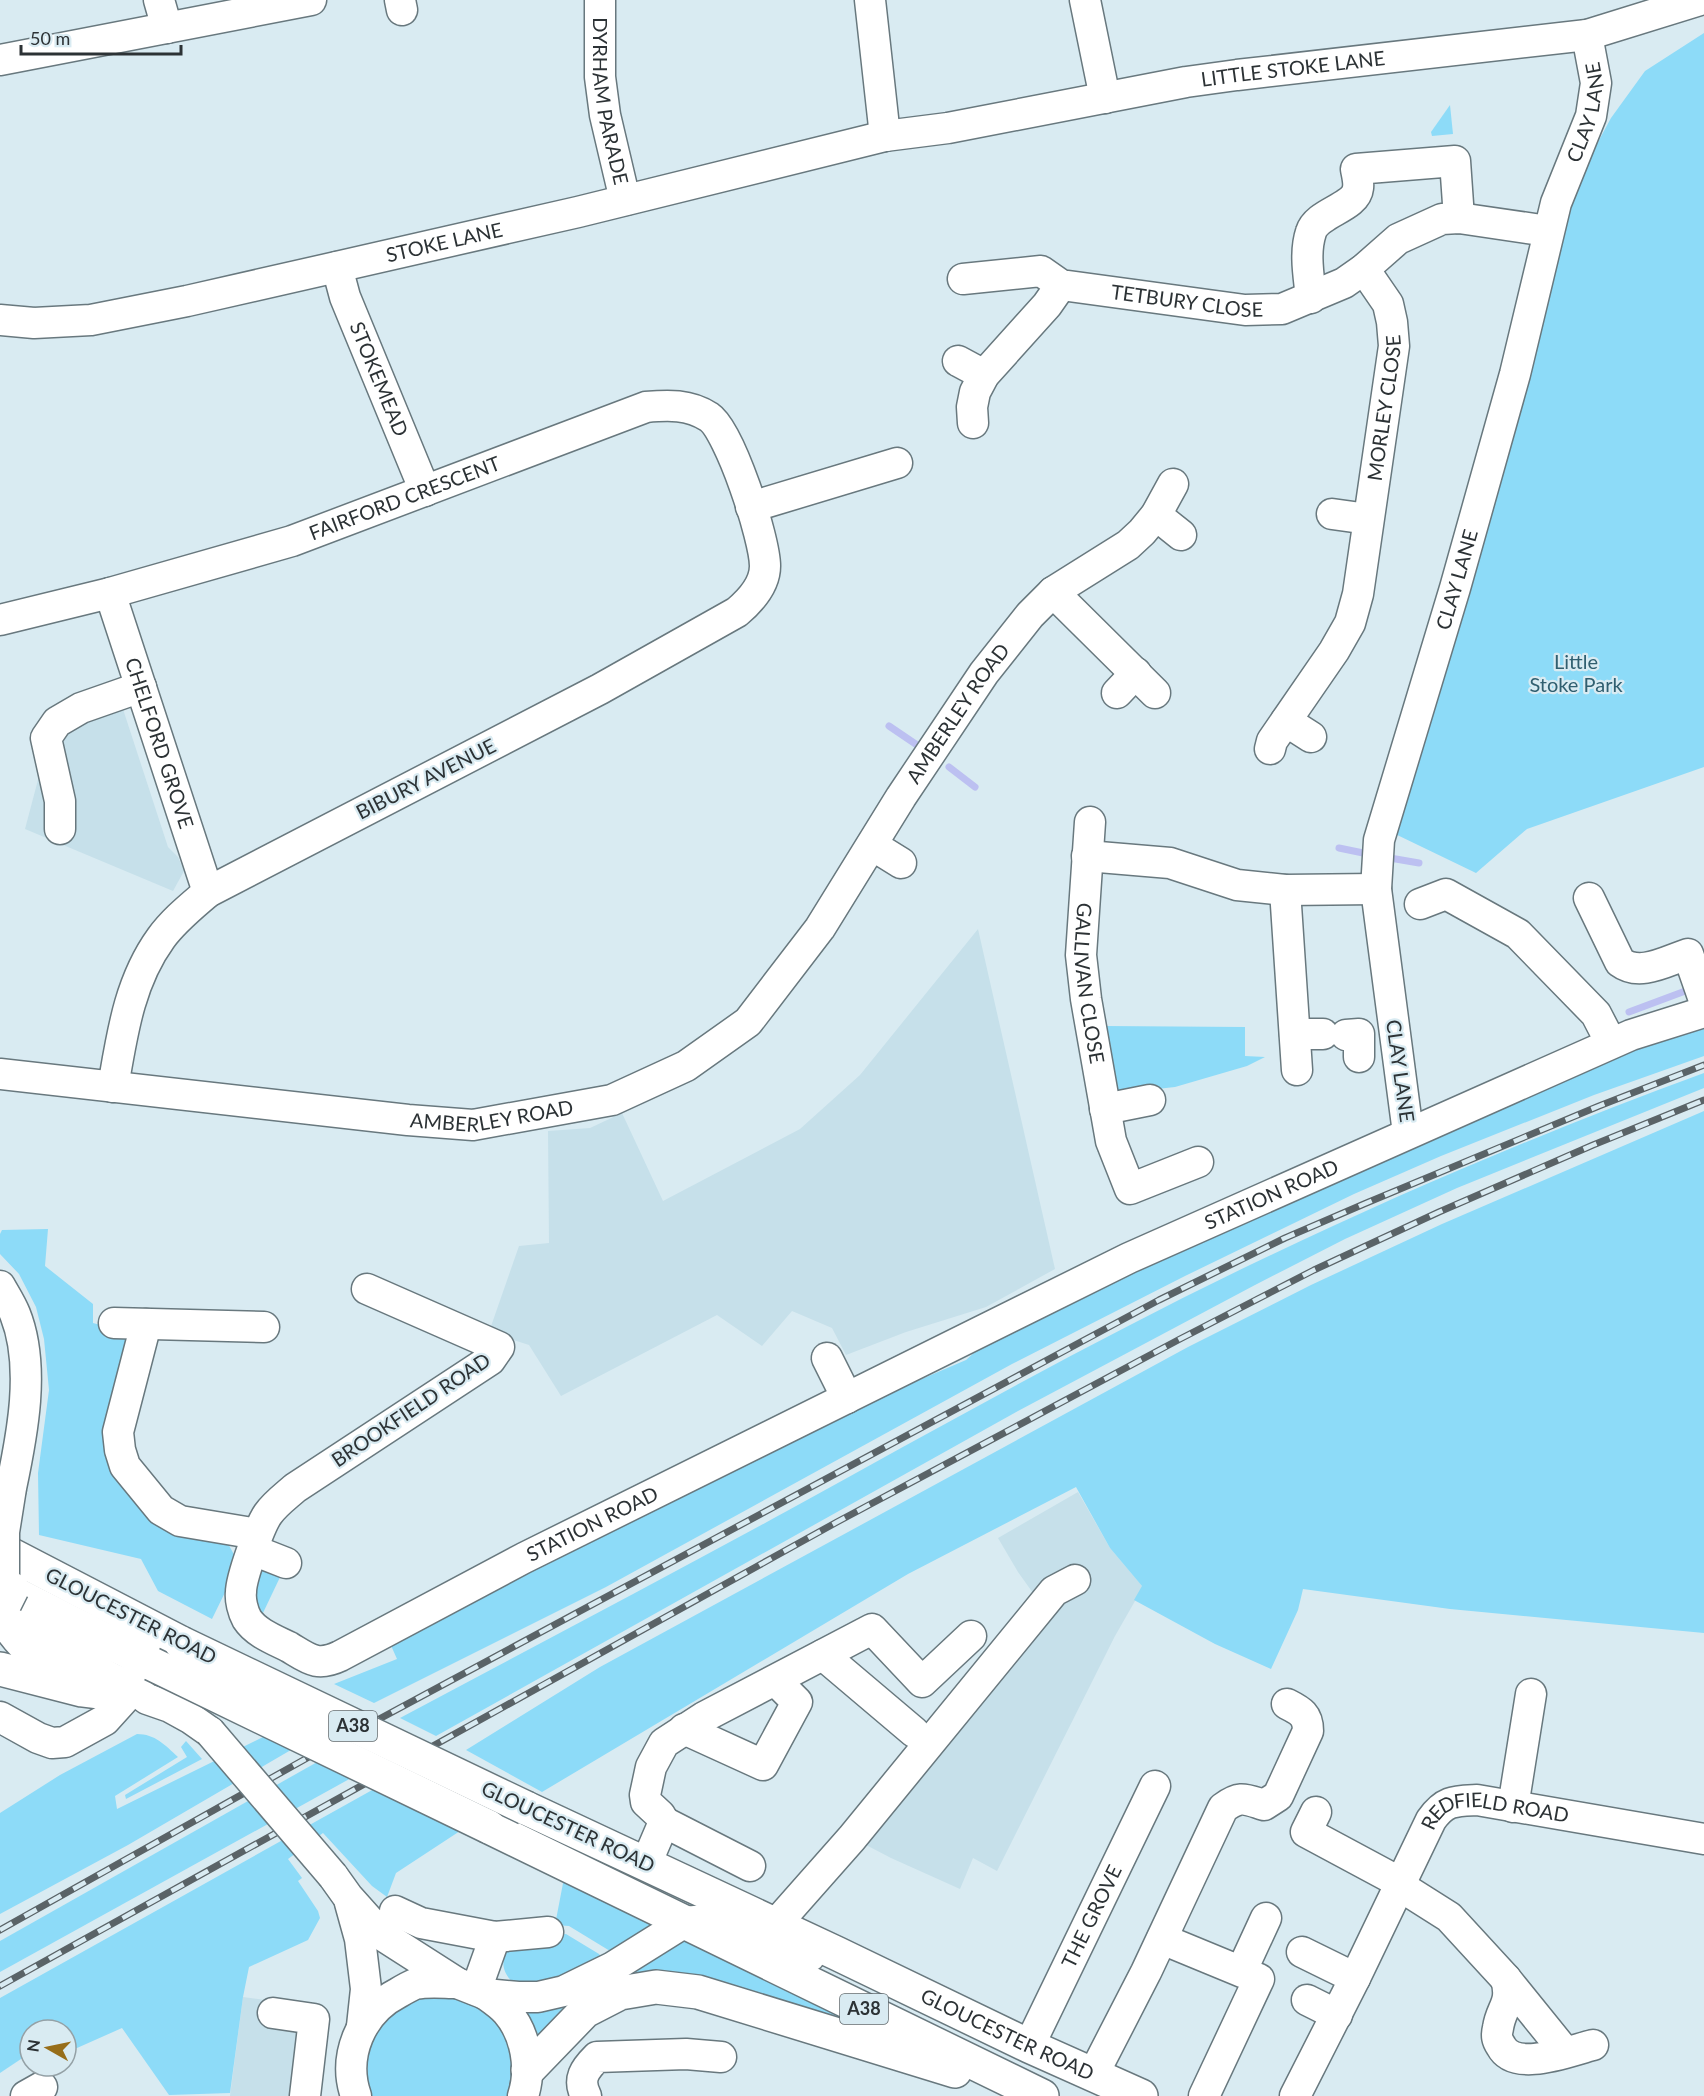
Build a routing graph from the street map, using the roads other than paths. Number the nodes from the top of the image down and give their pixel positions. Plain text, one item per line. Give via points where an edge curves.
1 (311, 0) edge
2 (600, 0) edge
3 (870, 0) edge
4 (1085, 0) edge
5 (1700, 0) edge
6 (163, 14) edge
7 (1587, 35) junction
8 (0, 60) edge
9 (1105, 98) junction
10 (885, 136) junction
11 (625, 200) junction
12 (1459, 218) junction
13 (1548, 231) junction
14 (337, 267) junction
15 (1364, 269) junction
16 (963, 279) dead end
17 (1060, 285) junction
18 (1311, 298) junction
19 (0, 320) edge
20 (958, 361) dead end
21 (984, 375) junction
22 (973, 423) dead end
23 (897, 463) dead end
24 (1173, 484) dead end
25 (425, 491) junction
26 (751, 507) junction
27 (1332, 514) dead end
28 (1156, 515) junction
29 (1368, 519) junction
30 (1181, 535) dead end
31 (110, 592) junction
32 (1053, 592) junction
33 (0, 621) edge
34 (1136, 686) dead end
35 (141, 687) junction
36 (1286, 721) junction
37 (1311, 737) dead end
38 (1270, 749) dead end
39 (1090, 822) dead end
40 (60, 829) dead end
41 (872, 844) junction
42 (1088, 856) junction
43 (901, 863) dead end
44 (1376, 889) junction
45 (1285, 890) junction
46 (208, 892) junction
47 (1589, 898) dead end
48 (1419, 904) dead end
49 (1696, 951) edge
50 (1704, 1000) edge
51 (1704, 1012) edge
52 (1611, 1044) junction
53 (1313, 1046) dead end
54 (0, 1074) edge
55 (113, 1087) junction
56 (1150, 1100) dead end
57 (1105, 1109) junction
58 (1408, 1133) junction
59 (1198, 1162) dead end
60 (0, 1286) edge
61 (367, 1289) dead end
62 (114, 1323) dead end
63 (146, 1324) junction
64 (264, 1328) dead end
65 (827, 1358) dead end
66 (847, 1398) junction
67 (255, 1542) junction
68 (286, 1563) dead end
69 (1075, 1580) dead end
70 (5, 1591) edge
71 (971, 1636) dead end
72 (823, 1655) junction
73 (340, 1656) joint
74 (0, 1669) edge
75 (776, 1681) junction
76 (107, 1692) junction
77 (1531, 1694) dead end
78 (1287, 1704) dead end
79 (0, 1717) edge
80 (684, 1729) junction
81 (914, 1731) dead end
82 (1155, 1786) dead end
83 (1513, 1807) junction
84 (1316, 1812) dead end
85 (664, 1822) junction
86 (1704, 1839) edge
87 (646, 1864) junction
88 (750, 1866) dead end
89 (1401, 1885) junction
90 (341, 1887) junction
91 (395, 1911) dead end
92 (1266, 1918) dead end
93 (776, 1924) junction
94 (675, 1929) junction
95 (548, 1932) dead end
96 (495, 1937) junction
97 (1162, 1939) junction
98 (1302, 1952) dead end
99 (836, 1953) junction
100 (1250, 1975) junction
101 (1355, 1978) junction
102 (1506, 1979) junction
103 (473, 1989) junction
104 (1307, 2000) dead end
105 (273, 2013) dead end
106 (1337, 2015) junction
107 (362, 2026) junction
108 (1029, 2046) junction
109 (721, 2057) dead end
110 (1093, 2075) junction
111 (525, 2083) edge
112 (305, 2096) edge
113 (356, 2096) edge
114 (586, 2096) edge
115 (1041, 2096) edge
116 (1141, 2096) edge
117 (1204, 2096) edge
118 (1295, 2096) edge

1 - 6 street
2 - 11 street, DYRHAM PARADE via 600,77
3 - 10 street
4 - 9 street
5 - 7 street, LITTLE STOKE LANE
6 - 8 street
7 - 9 street, LITTLE STOKE LANE via 1237,75
7 - 13 street, CLAY LANE via 1596,83 1591,116 1567,170
9 - 10 street, LITTLE STOKE LANE
10 - 11 street, STOKE LANE
11 - 14 street, STOKE LANE
12 - 13 street, TETBURY CLOSE
12 - 15 street, TETBURY CLOSE via 1442,219 1398,239
12 - 18 street via 1455,161 1356,169 1355,195 1311,230 1307,254
13 - 44 street, CLAY LANE via 1515,374 1379,840
14 - 19 street, STOKE LANE via 91,320
14 - 25 street, STOKEMEAD via 345,297
15 - 18 street, TETBURY CLOSE
15 - 29 street, MORLEY CLOSE via 1388,304 1394,346
16 - 17 street, TETBURY CLOSE via 1041,271
17 - 18 street, TETBURY CLOSE via 1245,310 1282,309
17 - 21 street
20 - 21 street
21 - 22 street via 975,392
23 - 26 street
24 - 28 street, AMBERLEY ROAD
25 - 26 street, FAIRFORD CRESCENT via 646,407 675,405 704,414 721,429
25 - 31 street, FAIRFORD CRESCENT via 292,541
26 - 46 street, BIBURY AVENUE via 765,568 755,594 737,612 600,689
27 - 29 street
28 - 30 street
28 - 32 street, AMBERLEY ROAD via 1128,544
29 - 36 street, MORLEY CLOSE via 1350,623
31 - 33 street, FAIRFORD CRESCENT
31 - 35 street, CHELFORD GROVE
32 - 34 street
32 - 41 street, AMBERLEY ROAD via 984,673
35 - 40 street via 81,708 57,722 46,738 60,801
35 - 46 street, CHELFORD GROVE
36 - 37 street
36 - 38 street, MORLEY CLOSE
39 - 42 street, GALLIVAN CLOSE
41 - 43 street
41 - 55 street, AMBERLEY ROAD via 820,928 748,1022 686,1066 612,1100 473,1125
42 - 45 street via 1170,863 1237,885
42 - 57 street, GALLIVAN CLOSE via 1081,955
44 - 45 street
44 - 58 street, CLAY LANE
45 - 53 street
46 - 55 street, BIBURY AVENUE via 162,937 143,966 129,1003
47 - 49 street via 1620,962 1628,968 1641,970
48 - 52 street via 1446,894 1518,934 1596,1014
49 - 50 street
51 - 52 street, STATION ROAD
52 - 58 street, STATION ROAD
54 - 55 street, AMBERLEY ROAD
56 - 57 street
57 - 59 street, GALLIVAN CLOSE via 1111,1141 1130,1189
58 - 66 street, STATION ROAD via 1129,1258
60 - 70 street, bridge via 15,1314 24,1347 25,1413 4,1532
61 - 67 street, BROOKFIELD ROAD via 500,1347 490,1360 295,1488 268,1514
62 - 63 street
63 - 64 street via 231,1339
63 - 67 street via 118,1432 125,1466 161,1510 180,1521
65 - 66 street
66 - 73 street, STATION ROAD via 524,1558
67 - 68 street
67 - 73 street, BROOKFIELD ROAD via 240,1591 247,1619 309,1659 327,1662
69 - 93 street via 1053,1592 852,1838
70 - 76 street via 8,1629 19,1644 51,1667
70 - 76 street via 46,1635 73,1656 130,1686
70 - 87 main road, GLOUCESTER ROAD / A38, bridge via 181,1643
70 - 94 main road, GLOUCESTER ROAD / A38, bridge via 489,1827
71 - 72 street via 922,1682 872,1629
72 - 75 street
72 - 81 street
74 - 76 main road
75 - 80 street
75 - 80 street via 797,1702 763,1765
76 - 79 street via 85,1700 86,1730 65,1742 38,1738
76 - 90 street, bridge via 170,1707 210,1732
77 - 83 street
78 - 97 street via 1303,1712 1308,1731 1278,1796 1264,1805 1242,1798 1223,1808
80 - 85 street via 664,1743 646,1786 646,1802
82 - 108 street, THE GROVE
83 - 86 street, REDFIELD ROAD
83 - 89 street, REDFIELD ROAD via 1477,1800 1452,1801 1439,1808
84 - 89 street via 1306,1832
85 - 87 street
85 - 88 street
87 - 93 main road, GLOUCESTER ROAD / A38
89 - 101 street, REDFIELD ROAD
89 - 102 street via 1449,1917
90 - 103 street via 382,1935
90 - 107 street via 360,1938 366,1989
91 - 96 street via 421,1923
92 - 100 street
93 - 99 main road, GLOUCESTER ROAD / A38
94 - 99 street via 705,1920 726,1923 809,1956
94 - 103 street via 564,1991 518,1997
94 - 115 main road, GLOUCESTER ROAD / A38
95 - 96 street
96 - 103 street
97 - 100 street
97 - 110 street
98 - 101 street
99 - 108 main road, GLOUCESTER ROAD / A38
100 - 117 street via 1227,2047
101 - 106 street, REDFIELD ROAD
102 - 102 street via 1579,2049 1536,2060 1512,2058 1502,2049 1496,2037 1508,2002
103 - 107 street via 414,1984 384,2000
103 - 111 street via 507,2012 521,2035
104 - 106 street
105 - 112 street via 314,2019
106 - 118 street, REDFIELD ROAD
107 - 113 street via 352,2058
108 - 110 main road, GLOUCESTER ROAD / A38
109 - 114 street via 597,2056 581,2079
110 - 116 main road, GLOUCESTER ROAD / A38
111 - 115 main road via 585,2011 621,1993 656,1987 698,1992

